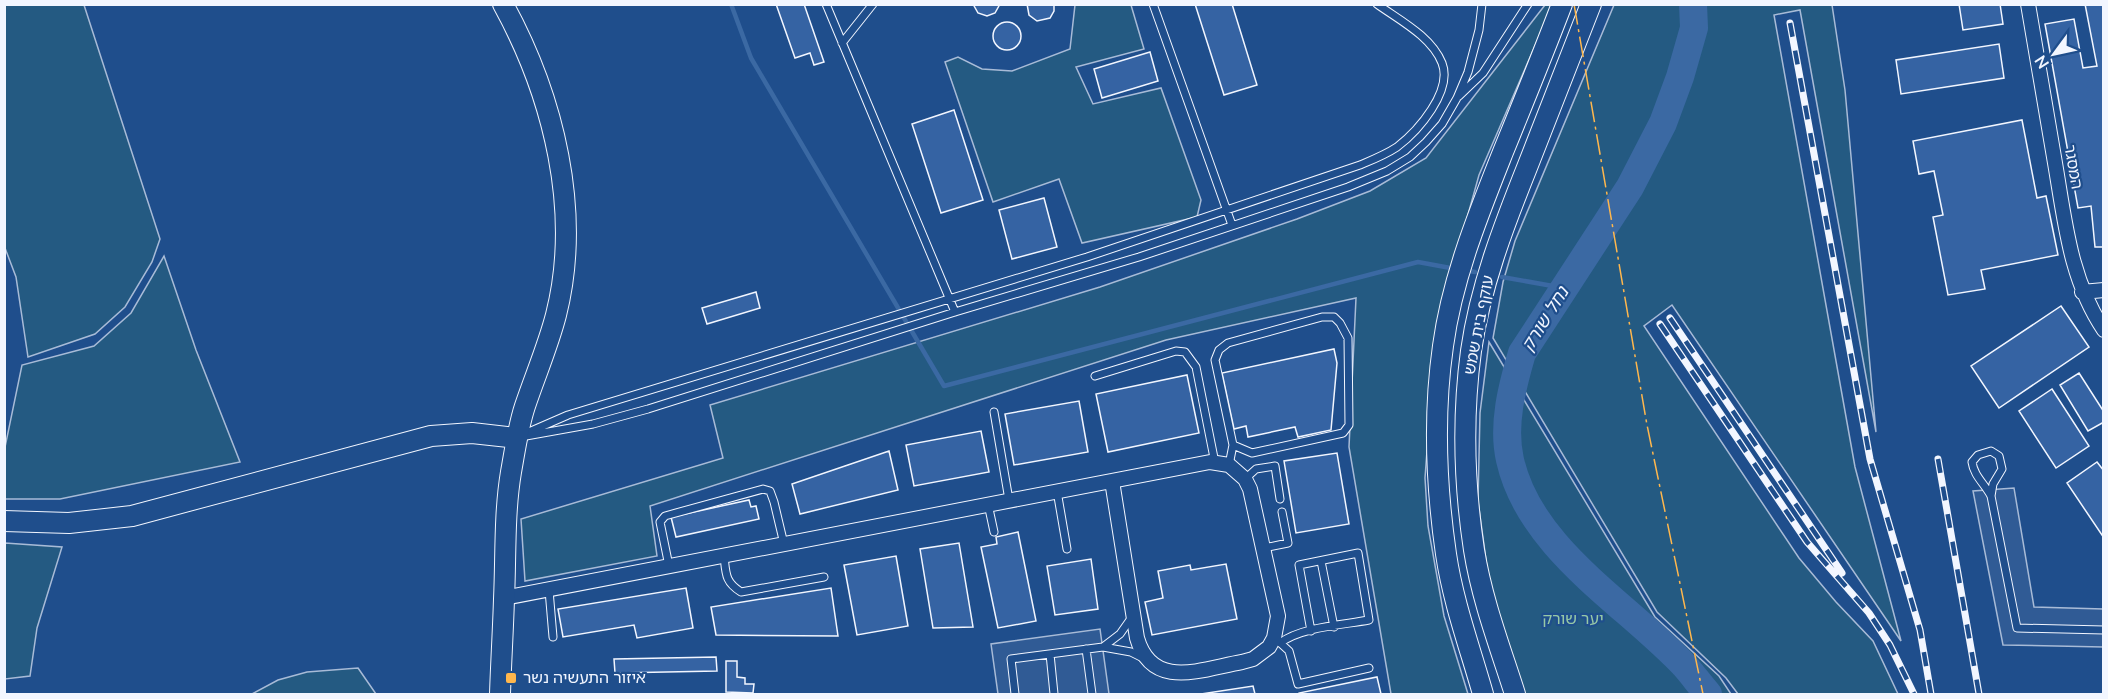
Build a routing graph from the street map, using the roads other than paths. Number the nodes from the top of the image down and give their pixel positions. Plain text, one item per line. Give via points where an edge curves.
1 (503, 4) edge
2 (826, 4) edge
3 (873, 4) edge
4 (1153, 4) edge
5 (1377, 4) edge
6 (1482, 4) edge
7 (1562, 4) edge
8 (1592, 4) edge
9 (2028, 4) edge
10 (1527, 6) edge
11 (842, 43) junction
12 (1458, 98) junction
13 (1227, 210) junction
14 (1232, 225) junction
15 (2103, 290) edge
16 (2082, 292) junction
17 (951, 299) junction
18 (955, 312) junction
19 (2103, 330) edge
20 (1095, 376) dead end
21 (994, 412) dead end
22 (517, 438) junction
23 (1233, 445) junction
24 (1222, 464) junction
25 (1245, 479) junction
26 (1112, 481) junction
27 (1057, 491) junction
28 (1991, 496) junction
29 (1280, 499) dead end
30 (1009, 500) junction
31 (988, 504) junction
32 (1281, 512) dead end
33 (4, 521) edge
34 (994, 532) dead end
35 (784, 544) junction
36 (1264, 548) junction
37 (1067, 549) dead end
38 (724, 556) junction
39 (1321, 561) junction
40 (669, 567) junction
41 (824, 577) dead end
42 (549, 590) junction
43 (504, 598) junction
44 (1133, 615) junction
45 (1334, 627) junction
46 (2103, 630) edge
47 (1311, 631) junction
48 (553, 637) dead end
49 (1277, 641) junction
50 (1103, 647) junction
51 (1086, 649) junction
52 (1050, 654) junction
53 (1147, 660) junction
54 (1369, 668) dead end
55 (500, 694) edge
56 (1015, 694) edge
57 (1054, 694) edge
58 (1092, 694) edge
59 (1484, 694) edge
60 (1515, 694) edge

1 - 22 main road via 548,109 563,178 567,240 556,317
2 - 11 lane
3 - 11 lane
4 - 13 lane
5 - 13 lane via 1426,40 1442,63 1443,88 1425,117 1410,136 1380,157
6 - 12 lane via 1479,30
7 - 59 main road, עוקף בית שמש via 1470,236 1442,357 1436,463 1446,557
8 - 60 main road, עוקף בית שמש via 1497,244 1471,350 1465,462 1474,552 1485,601
9 - 16 street, המסגר via 2067,232
10 - 12 lane via 1483,73
11 - 17 lane
12 - 14 lane via 1426,142 1388,171
13 - 14 lane
13 - 17 lane
14 - 18 lane
15 - 16 street
16 - 19 street, המסגר
17 - 18 lane
17 - 22 lane via 568,416
18 - 22 lane via 648,409
20 - 24 lane via 1176,351 1185,352 1196,367
21 - 30 lane
22 - 33 main road via 472,433 431,436 132,516 69,523
22 - 43 main road via 508,496
23 - 23 lane via 1252,453 1343,433 1349,425 1348,338 1334,317 1228,343 1219,350 1215,360
23 - 24 lane
24 - 25 street
24 - 26 street
25 - 29 lane via 1256,469 1275,466
25 - 36 street
26 - 27 street
26 - 44 street
27 - 30 street
27 - 37 lane
28 - 28 lane via 2002,469 1999,456 1992,451 1978,455 1972,462 1974,473
28 - 46 lane via 2017,628
30 - 31 street
31 - 34 lane
31 - 35 street
32 - 36 lane via 1288,543
35 - 38 street
35 - 40 lane via 770,491 762,489 665,516 660,522
36 - 49 street via 1278,615
38 - 40 street
38 - 41 lane via 727,579 741,592
39 - 45 lane
39 - 45 lane via 1358,553 1369,620
39 - 47 lane via 1299,565
40 - 42 street
42 - 43 street
42 - 48 lane
43 - 55 main road
44 - 50 lane via 1120,634
44 - 53 street via 1140,650
45 - 47 lane
47 - 49 lane
49 - 53 street via 1253,659 1174,674
49 - 54 lane via 1289,651 1298,684
50 - 51 lane
50 - 53 lane via 1131,652
51 - 52 lane
51 - 58 lane
52 - 56 lane via 1011,659
52 - 57 lane

